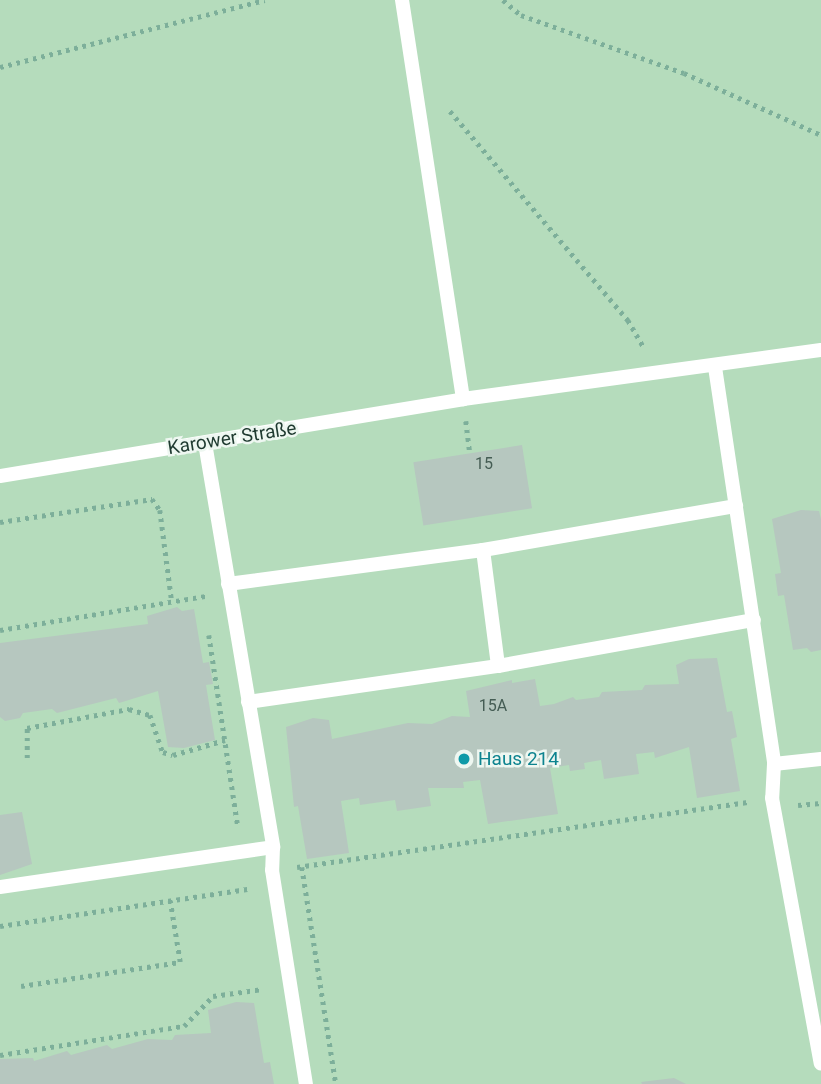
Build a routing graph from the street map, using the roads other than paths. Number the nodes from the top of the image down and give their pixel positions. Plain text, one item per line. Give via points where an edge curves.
1 (402, 0) edge
2 (821, 350) edge
3 (715, 367) junction
4 (463, 399) junction
5 (205, 443) junction
6 (0, 476) edge
7 (736, 506) junction
8 (483, 550) junction
9 (229, 589) junction
10 (754, 620) junction
11 (498, 666) junction
12 (248, 702) junction
13 (821, 759) edge
14 (774, 764) junction
15 (273, 847) junction
16 (0, 887) edge
17 (821, 1064) edge
18 (306, 1084) edge

1 - 4 lane
2 - 3 lane, Karower Straße
3 - 4 lane, Karower Straße
3 - 7 lane
4 - 5 lane, Karower Straße
5 - 6 lane, Karower Straße
5 - 9 lane
7 - 8 lane
7 - 10 lane
8 - 9 lane
8 - 11 lane
9 - 12 lane
10 - 11 lane
10 - 14 lane
11 - 12 lane
12 - 15 lane
13 - 14 lane
14 - 17 lane via 772,798
15 - 16 lane
15 - 18 lane via 272,870

